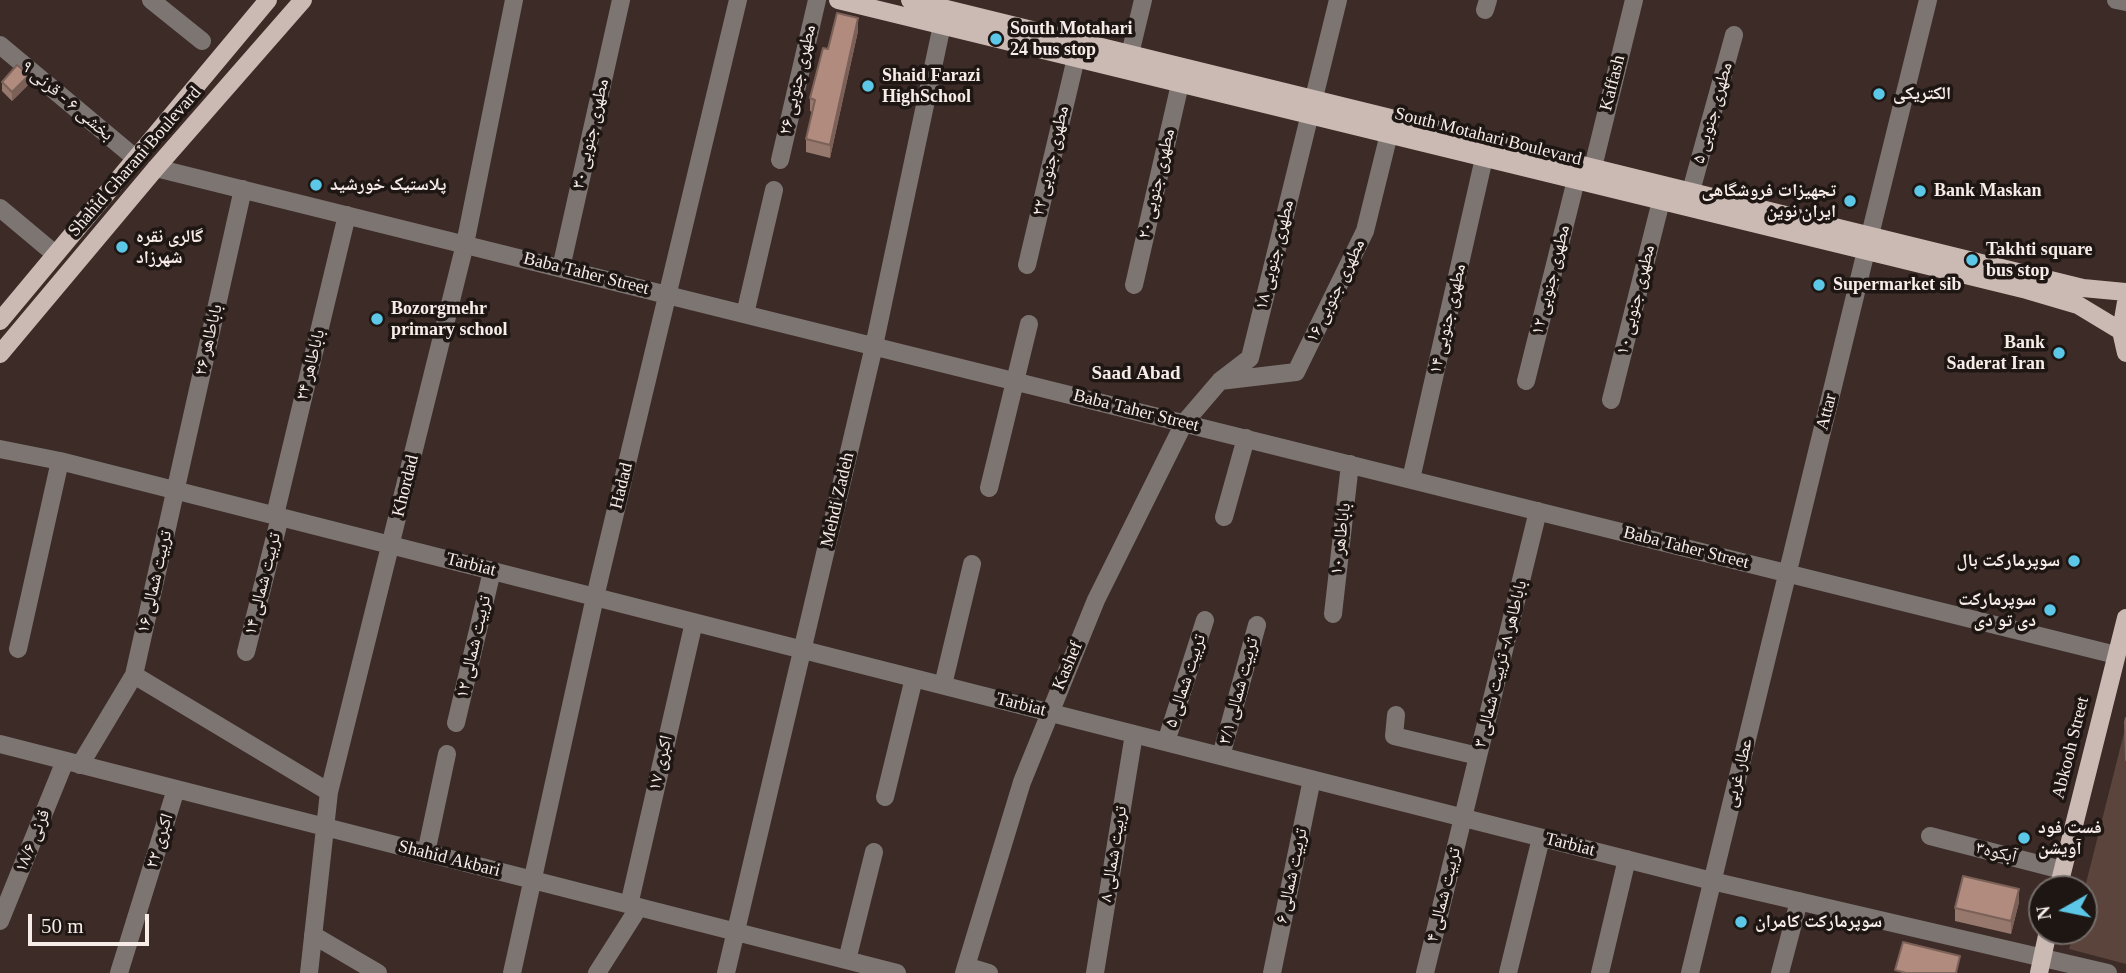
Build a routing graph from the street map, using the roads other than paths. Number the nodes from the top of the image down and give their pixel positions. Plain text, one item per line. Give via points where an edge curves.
1 (151, 0) edge
2 (268, 0) edge
3 (303, 0) edge
4 (514, 0) edge
5 (621, 0) edge
6 (738, 0) edge
7 (817, 0) edge
8 (838, 0) edge
9 (909, 0) edge
10 (1143, 0) edge
11 (1338, 0) edge
12 (1634, 0) edge
13 (1928, 0) edge
14 (2116, 0) edge
15 (2126, 2) edge
16 (945, 11) edge
17 (1734, 35) dead end
18 (202, 41) dead end
19 (0, 45) edge
20 (1130, 54) junction
21 (1076, 58) junction
22 (1180, 84) junction
23 (1312, 107) junction
24 (1389, 134) junction
25 (134, 158) junction
26 (1484, 158) junction
27 (780, 160) dead end
28 (1592, 167) junction
29 (156, 168) junction
30 (1576, 180) junction
31 (243, 189) junction
32 (774, 190) dead end
33 (1691, 191) junction
34 (1661, 201) junction
35 (0, 208) edge
36 (347, 215) junction
37 (1868, 243) junction
38 (465, 244) junction
39 (55, 254) junction
40 (1027, 265) dead end
41 (561, 268) junction
42 (1134, 285) dead end
43 (2126, 292) edge
44 (668, 295) junction
45 (2126, 302) edge
46 (745, 314) junction
47 (0, 321) edge
48 (1029, 324) dead end
49 (2121, 331) junction
50 (874, 346) junction
51 (0, 354) edge
52 (2126, 354) edge
53 (1016, 381) junction
54 (1220, 381) junction
55 (1526, 381) dead end
56 (1611, 400) dead end
57 (1184, 423) junction
58 (1246, 438) junction
59 (0, 449) edge
60 (60, 461) junction
61 (1350, 464) junction
62 (1411, 479) junction
63 (989, 488) dead end
64 (176, 490) junction
65 (1538, 511) junction
66 (277, 516) junction
67 (1224, 517) dead end
68 (392, 545) junction
69 (972, 564) dead end
70 (492, 570) junction
71 (1788, 573) junction
72 (595, 597) junction
73 (1332, 614) dead end
74 (2126, 618) edge
75 (1205, 620) dead end
76 (694, 622) junction
77 (1257, 625) dead end
78 (18, 649) dead end
79 (803, 650) junction
80 (246, 652) dead end
81 (2116, 655) junction
82 (134, 675) junction
83 (914, 678) junction
84 (943, 685) junction
85 (1049, 712) junction
86 (1396, 715) dead end
87 (456, 723) dead end
88 (1133, 734) junction
89 (1166, 742) junction
90 (0, 744) edge
91 (447, 754) dead end
92 (1221, 756) junction
93 (1478, 756) junction
94 (73, 763) junction
95 (1312, 779) junction
96 (176, 789) junction
97 (329, 792) junction
98 (885, 797) dead end
99 (1463, 818) junction
100 (325, 827) junction
101 (1930, 836) dead end
102 (1541, 838) junction
103 (874, 852) dead end
104 (426, 853) junction
105 (1627, 859) junction
106 (2062, 870) junction
107 (2061, 875) edge
108 (535, 881) junction
109 (1712, 881) junction
110 (1798, 901) junction
111 (634, 906) junction
112 (0, 921) edge
113 (737, 932) junction
114 (313, 934) junction
115 (2045, 945) edge
116 (847, 960) junction
117 (2040, 965) edge
118 (965, 969) edge
119 (119, 973) edge
120 (309, 973) edge
121 (378, 973) edge
122 (512, 973) edge
123 (597, 973) edge
124 (726, 973) edge
125 (897, 973) edge
126 (989, 973) edge
127 (1095, 973) edge
128 (1272, 973) edge
129 (1425, 973) edge
130 (1508, 973) edge
131 (1600, 973) edge
132 (1690, 973) edge
133 (1780, 973) edge
134 (2108, 973) edge

1 - 18 street
2 - 25 main road, Shahid Gharani Boulevard
3 - 29 main road, Shahid Gharani Boulevard
4 - 38 street, Khordad
5 - 41 street, مطهری جنوبی ۳۰
6 - 44 street, Hadad
7 - 27 street, مطهری جنوبی ۲۶
8 - 16 main road, South Motahari Boulevard
9 - 16 main road, South Motahari Boulevard
10 - 20 street
11 - 23 street, مطهری جنوبی ۱۸
12 - 28 street, Kaffash
13 - 37 street, Attar
14 - 15 street
16 - 20 main road, South Motahari Boulevard
16 - 21 main road, South Motahari Boulevard
16 - 50 street, Mehdi Zadeh
17 - 33 street, مطهری جنوبی ۵
19 - 25 street, بخشی ۶ - قرنی ۹
20 - 23 main road, South Motahari Boulevard
21 - 22 main road, South Motahari Boulevard
21 - 40 street, مطهری جنوبی ۲۲
22 - 23 main road, South Motahari Boulevard
22 - 42 street, مطهری جنوبی ۲۰
23 - 24 main road, South Motahari Boulevard
23 - 28 main road, South Motahari Boulevard
23 - 54 street, مطهری جنوبی ۱۸ via 1250,358
24 - 26 main road, South Motahari Boulevard
24 - 54 street, مطهری جنوبی ۱۶ via 1365,231 1296,372
25 - 39 main road, Shahid Gharani Boulevard
26 - 30 main road, South Motahari Boulevard
26 - 62 street, مطهری جنوبی ۱۴
28 - 33 main road, South Motahari Boulevard
29 - 31 street, Baba Taher Street
29 - 51 main road, Shahid Gharani Boulevard
30 - 34 main road, South Motahari Boulevard
30 - 55 street, مطهری جنوبی ۱۲
31 - 36 street, Baba Taher Street
31 - 64 street, باباطاهر ۲۶
32 - 46 street
33 - 37 main road, South Motahari Boulevard
34 - 37 main road, South Motahari Boulevard
34 - 56 street, مطهری جنوبی ۱۰
35 - 39 street
36 - 38 street, Baba Taher Street
36 - 66 street, باباطاهر ۲۴
37 - 43 main road, South Motahari Boulevard via 2083,288
37 - 49 main road, South Motahari Boulevard via 2078,305
37 - 71 street, Attar
38 - 41 street, Baba Taher Street
38 - 68 street, Khordad
39 - 47 main road, Shahid Gharani Boulevard
41 - 44 street, Baba Taher Street
44 - 46 street, Baba Taher Street
44 - 72 street, Hadad
45 - 49 main road
46 - 50 street, Baba Taher Street
48 - 53 street
49 - 52 main road
50 - 53 street, Baba Taher Street
50 - 79 street, Mehdi Zadeh
53 - 57 street, Baba Taher Street
53 - 63 street
54 - 57 street, Kashef
57 - 58 street, Baba Taher Street
57 - 85 street, Kashef via 1096,600
58 - 61 street, Baba Taher Street
58 - 67 street
59 - 60 street, Tarbiat
60 - 64 street, Tarbiat
60 - 78 street
61 - 62 street, Baba Taher Street
61 - 73 street, باباطاهر ۱۰
62 - 65 street, Baba Taher Street
64 - 66 street, Tarbiat
64 - 82 street, تربیت شمالی ۱۶
65 - 71 street, Baba Taher Street
65 - 93 street, باباطاهر ۸- تربیت شمالی ۳
66 - 68 street, Tarbiat
66 - 80 street, تربیت شمالی ۱۴
68 - 70 street, Tarbiat
68 - 97 street, Khordad
69 - 84 street
70 - 72 street, Tarbiat
70 - 87 street, تربیت شمالی ۱۲
71 - 81 street, Baba Taher Street
71 - 109 street, عطار غربی
72 - 76 street, Tarbiat
72 - 108 street, Hadad
74 - 81 main road, Abkooh Street
75 - 89 street, تربیت شمالی ۵
76 - 79 street, Tarbiat
76 - 111 street, اکبری ۱۷
77 - 92 street, تربیت شمالی ۳/۱
79 - 83 street, Tarbiat
79 - 113 street, Mehdi Zadeh
81 - 106 main road, Abkooh Street
82 - 94 street, تربیت شمالی ۱۶
82 - 97 street
83 - 84 street, Tarbiat
83 - 98 street
84 - 85 street, Tarbiat
85 - 88 street, Tarbiat
85 - 118 street, Kashef via 1022,782
86 - 93 street via 1394,736
88 - 89 street, Tarbiat
88 - 127 street, تربیت شمالی ۸
89 - 92 street, Tarbiat
90 - 94 street, Shahid Akbari
91 - 104 street
92 - 95 street, Tarbiat
93 - 99 street, باباطاهر ۸- تربیت شمالی ۳
94 - 96 street, Shahid Akbari
94 - 112 street, قرنی ۱۸/۶
95 - 99 street, Tarbiat
95 - 128 street, تربیت شمالی ۶
96 - 100 street, Shahid Akbari
96 - 119 street, اکبری ۲۲
97 - 100 street, Khordad
99 - 102 street, Tarbiat
99 - 129 street, تربیت شمالی ۴
100 - 104 street, Shahid Akbari
100 - 114 street, Khordad
101 - 106 street, آبکوه۳
102 - 105 street, Tarbiat
102 - 130 street
103 - 116 street
104 - 108 street, Shahid Akbari
105 - 109 street, Tarbiat
105 - 131 street
106 - 107 main road, Abkooh Street
108 - 111 street, Shahid Akbari
108 - 122 street, Hadad
109 - 110 street, Tarbiat
109 - 132 street, عطار غربی
110 - 117 street, Tarbiat
110 - 133 street
111 - 113 street, Shahid Akbari
111 - 123 street, اکبری ۱۷
113 - 116 street, Shahid Akbari
113 - 124 street, Mehdi Zadeh
114 - 120 street, Khordad
114 - 121 street
115 - 117 main road
116 - 125 street, Shahid Akbari
117 - 134 street, Tarbiat
118 - 126 street

